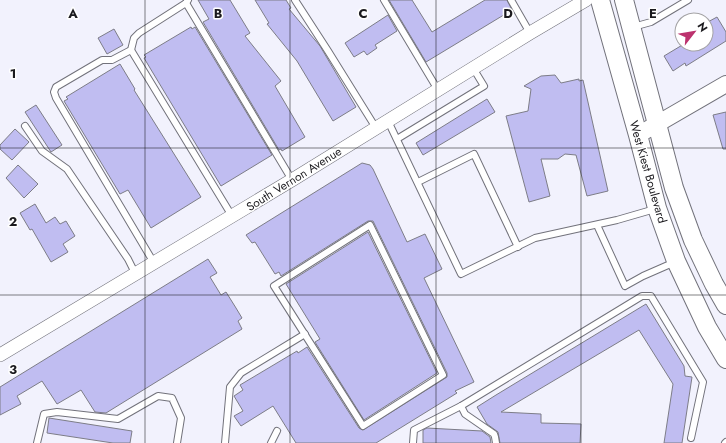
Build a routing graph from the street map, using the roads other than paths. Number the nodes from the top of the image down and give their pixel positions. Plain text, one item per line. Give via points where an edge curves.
1 (295, 0) edge
2 (384, 0) edge
3 (511, 0) edge
4 (586, 0) edge
5 (600, 0) edge
6 (624, 0) edge
7 (688, 0) edge
8 (187, 2) edge
9 (632, 28) junction
10 (530, 32) junction
11 (131, 50) junction
12 (473, 68) junction
13 (726, 84) edge
14 (438, 90) junction
15 (388, 121) junction
16 (657, 123) junction
17 (25, 126) dead end
18 (376, 128) junction
19 (638, 135) junction
20 (397, 139) junction
21 (292, 180) junction
22 (418, 182) junction
23 (674, 188) junction
24 (655, 202) junction
25 (232, 216) junction
26 (597, 225) junction
27 (518, 247) junction
28 (676, 261) junction
29 (154, 263) junction
30 (135, 273) junction
31 (726, 305) edge
32 (305, 334) junction
33 (0, 355) edge
34 (726, 359) edge
35 (461, 406) junction
36 (277, 431) dead end
37 (691, 438) dead end
38 (37, 443) edge
39 (177, 443) edge
40 (225, 443) edge
41 (271, 443) edge
42 (413, 443) edge
43 (496, 443) edge

1 - 18 lane
2 - 14 lane
3 - 10 lane
4 - 10 street, South Vernon Avenue
5 - 19 main road, West Kiest Boulevard
6 - 9 main road, West Kiest Boulevard
7 - 9 lane via 651,22
8 - 11 lane via 139,33 134,38
8 - 21 lane
9 - 16 main road, West Kiest Boulevard
10 - 12 street, South Vernon Avenue
11 - 25 lane
11 - 29 lane via 112,60 102,60 56,87 54,92
12 - 14 street, South Vernon Avenue
12 - 20 lane via 484,86
13 - 16 street
14 - 15 street, South Vernon Avenue
15 - 18 street, South Vernon Avenue
15 - 20 lane
16 - 19 street
16 - 23 main road, West Kiest Boulevard
17 - 30 lane via 42,152 67,169
18 - 21 street, South Vernon Avenue
19 - 24 main road, West Kiest Boulevard
20 - 22 lane
21 - 25 street, South Vernon Avenue
22 - 27 lane via 461,274
22 - 27 lane via 474,154
23 - 24 main road
23 - 31 main road, West Kiest Boulevard via 693,240
24 - 26 lane via 617,220
24 - 28 main road, West Kiest Boulevard
25 - 29 street, South Vernon Avenue
26 - 27 lane via 535,238
26 - 28 lane via 625,286
28 - 34 main road, West Kiest Boulevard via 707,328
29 - 30 street, South Vernon Avenue
30 - 33 street, South Vernon Avenue
32 - 32 lane via 274,286 370,225 443,374 363,426
32 - 40 lane via 241,373 230,387
35 - 37 lane via 642,296 651,296 703,382
35 - 42 lane via 414,430
35 - 43 lane via 465,414 494,434
36 - 41 lane
38 - 39 lane via 44,414 57,412 118,419 158,396 172,398 181,418

